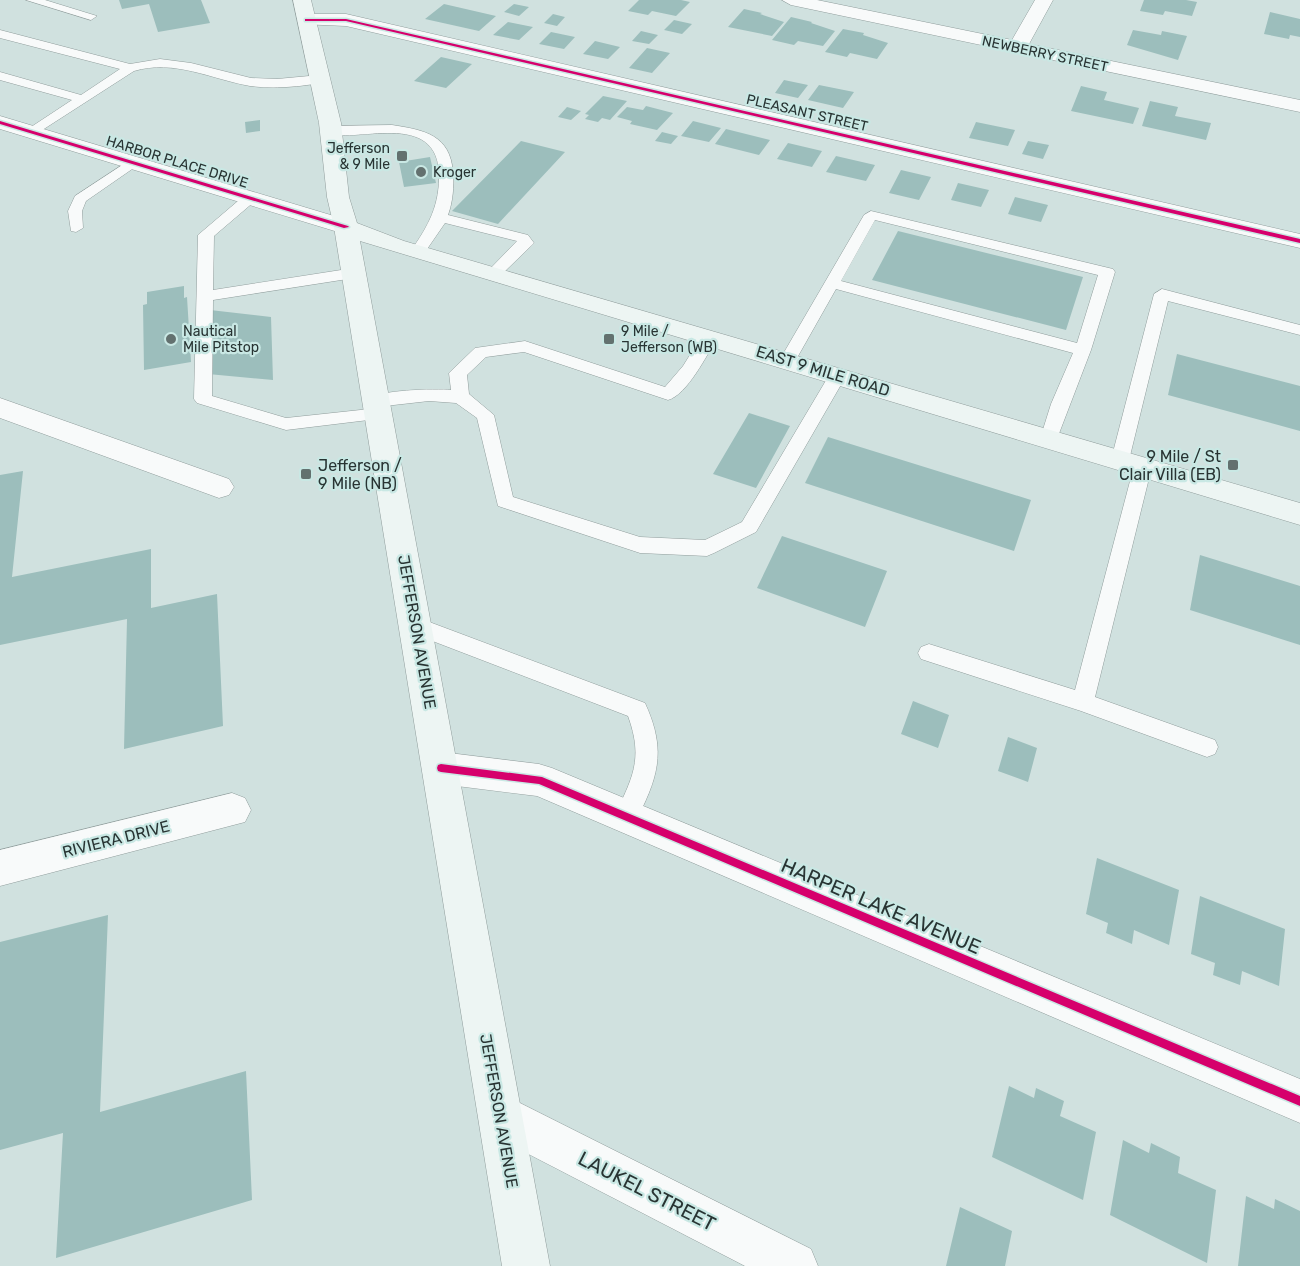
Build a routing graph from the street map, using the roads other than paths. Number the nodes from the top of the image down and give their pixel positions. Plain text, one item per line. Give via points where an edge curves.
1 (32, 0) edge
2 (791, 0) edge
3 (1044, 0) edge
4 (304, 10) edge
5 (92, 16) dead end
6 (0, 33) edge
7 (1017, 49) junction
8 (130, 68) junction
9 (0, 76) edge
10 (320, 79) junction
11 (82, 99) junction
12 (1300, 106) edge
13 (0, 122) edge
14 (330, 130) junction
15 (33, 132) junction
16 (133, 162) junction
17 (250, 198) junction
18 (442, 218) junction
19 (346, 227) junction
20 (76, 228) dead end
21 (1300, 241) edge
22 (418, 252) junction
23 (354, 273) junction
24 (493, 274) junction
25 (832, 283) junction
26 (205, 296) junction
27 (1300, 330) edge
28 (709, 338) junction
29 (1083, 350) junction
30 (787, 361) junction
31 (837, 376) junction
32 (460, 397) junction
33 (0, 408) edge
34 (377, 408) junction
35 (1049, 439) junction
36 (1131, 463) junction
37 (219, 487) dead end
38 (1300, 514) edge
39 (416, 626) junction
40 (929, 653) dead end
41 (1083, 702) junction
42 (1207, 747) dead end
43 (441, 768) junction
44 (232, 810) dead end
45 (626, 817) junction
46 (0, 868) edge
47 (1300, 1101) edge
48 (500, 1116) junction
49 (526, 1266) edge
50 (794, 1266) edge

1 - 5 lane
2 - 7 street, NEWBERRY STREET
3 - 7 street
4 - 10 main road, JEFFERSON AVENUE
4 - 21 street, PLEASANT STREET
6 - 8 lane
7 - 12 street, NEWBERRY STREET
8 - 10 lane via 143,63 169,63 277,84
8 - 11 lane
9 - 11 lane
10 - 14 main road, JEFFERSON AVENUE
11 - 15 lane
13 - 15 street, HARBOR PLACE DRIVE
14 - 18 lane via 391,129 433,141 444,154 447,198
14 - 19 main road, JEFFERSON AVENUE via 338,197
15 - 16 street, HARBOR PLACE DRIVE
16 - 17 street, HARBOR PLACE DRIVE
16 - 20 lane via 80,199 75,211
17 - 19 street, HARBOR PLACE DRIVE
17 - 26 lane via 206,235
18 - 22 lane
18 - 24 lane via 523,238 526,243
19 - 22 main road, EAST 9 MILE ROAD
19 - 23 main road, JEFFERSON AVENUE
22 - 24 main road, EAST 9 MILE ROAD
23 - 26 lane
23 - 34 main road, JEFFERSON AVENUE
24 - 28 main road, EAST 9 MILE ROAD
25 - 29 lane
25 - 29 lane via 871,214 1107,272
25 - 30 lane
26 - 34 lane via 204,399 286,424
27 - 36 lane via 1162,294
28 - 30 main road, EAST 9 MILE ROAD
28 - 32 lane via 668,394 525,346 481,352 458,373
29 - 35 lane
30 - 31 main road, EAST 9 MILE ROAD
31 - 32 lane via 749,527 707,548 640,544 505,501 485,415
31 - 35 main road, EAST 9 MILE ROAD
32 - 34 lane via 429,395
33 - 37 street
34 - 39 main road, JEFFERSON AVENUE
35 - 36 main road, EAST 9 MILE ROAD
36 - 38 main road, EAST 9 MILE ROAD
36 - 41 lane
39 - 43 main road, JEFFERSON AVENUE
39 - 45 lane via 637,710 647,736 647,776
40 - 41 lane
41 - 42 lane
43 - 45 street, HARPER LAKE AVENUE via 539,780
43 - 48 main road, JEFFERSON AVENUE
44 - 46 street, RIVIERA DRIVE
45 - 47 street, HARPER LAKE AVENUE
48 - 49 main road, JEFFERSON AVENUE
48 - 50 street, LAUKEL STREET

